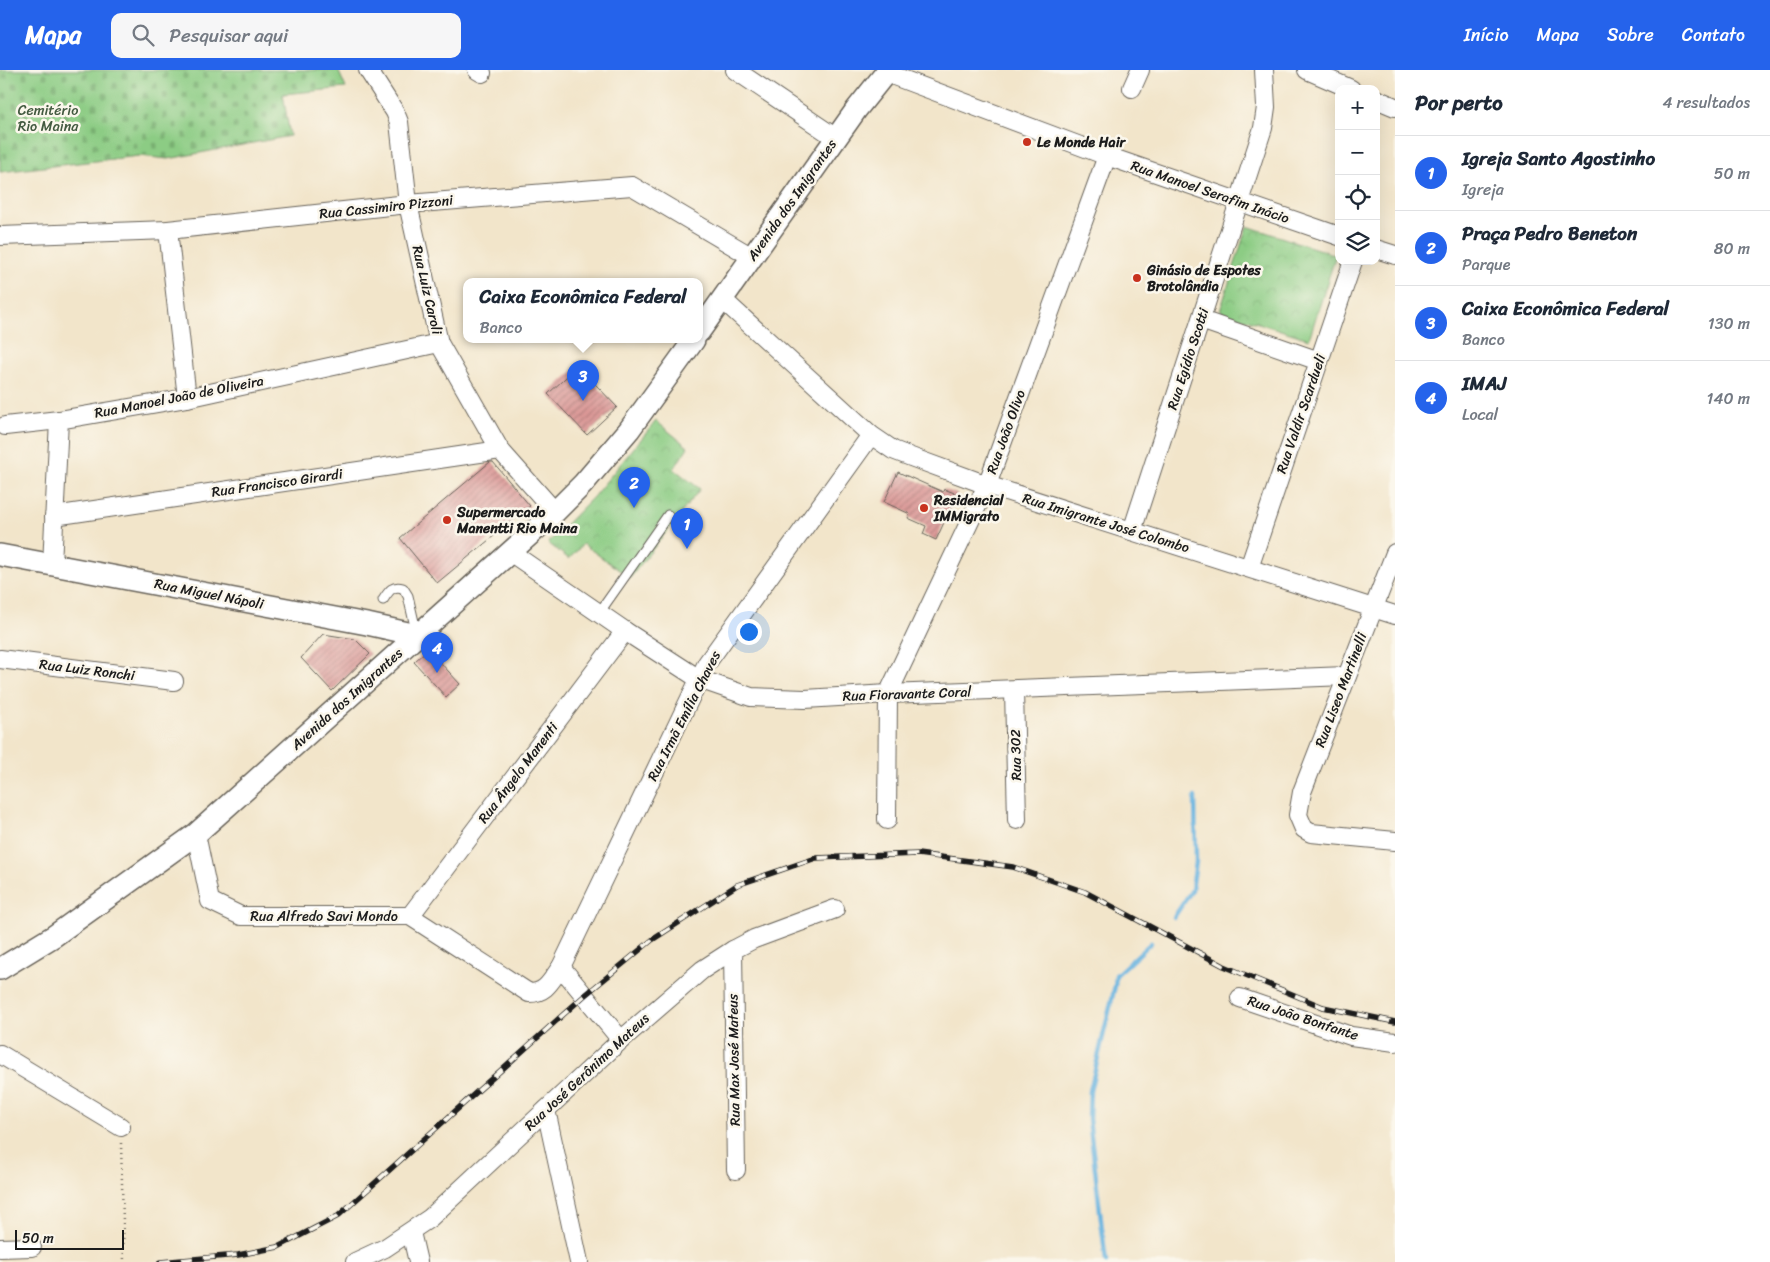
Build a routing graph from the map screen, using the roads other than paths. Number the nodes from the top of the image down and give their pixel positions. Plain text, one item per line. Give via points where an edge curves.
1 (368, 70) edge
2 (735, 70) edge
3 (1140, 70) edge
4 (1264, 70) edge
5 (1307, 70) edge
6 (887, 71) edge
7 (1342, 85) edge
8 (1132, 88) dead end
9 (1380, 101) edge
10 (1395, 107) edge
11 (836, 138) junction
12 (1107, 156) junction
13 (1239, 201) junction
14 (408, 204) junction
15 (168, 230) junction
16 (1335, 235) edge
17 (0, 236) edge
18 (1380, 250) edge
19 (1395, 255) edge
20 (752, 257) junction
21 (1352, 265) edge
22 (722, 299) junction
23 (1200, 320) junction
24 (703, 326) edge
25 (439, 343) junction
26 (692, 343) edge
27 (1319, 362) junction
28 (187, 398) junction
29 (59, 420) junction
30 (5, 426) dead end
31 (871, 435) junction
32 (500, 450) junction
33 (987, 485) junction
34 (555, 512) junction
35 (668, 515) dead end
36 (54, 516) junction
37 (1132, 531) junction
38 (510, 552) junction
39 (1395, 553) edge
40 (0, 556) edge
41 (52, 565) junction
42 (1249, 568) junction
43 (383, 600) dead end
44 (1373, 607) junction
45 (599, 613) junction
46 (1395, 615) edge
47 (625, 631) junction
48 (417, 635) junction
49 (0, 658) edge
50 (1346, 676) junction
51 (699, 679) junction
52 (174, 681) dead end
53 (1014, 690) junction
54 (888, 694) junction
55 (887, 820) dead end
56 (1017, 820) dead end
57 (196, 834) junction
58 (1395, 841) edge
59 (835, 909) dead end
60 (410, 916) junction
61 (733, 950) junction
62 (561, 967) junction
63 (0, 969) edge
64 (1240, 998) dead end
65 (621, 1040) junction
66 (1395, 1042) edge
67 (0, 1054) edge
68 (546, 1110) junction
69 (121, 1127) road end
70 (736, 1170) dead end
71 (411, 1232) junction
72 (32, 1247) dead end
73 (0, 1248) edge
74 (356, 1262) edge
75 (418, 1262) edge
76 (579, 1262) edge

1 - 14 street, Rua Luiz Caroli via 399,122
2 - 11 street
3 - 8 street
4 - 13 street, Rua Egídio Scotti via 1266,107 1263,128
5 - 7 street
6 - 11 street, Avenida dos Imigrantes
6 - 12 street, Rua Manoel Serafim Inácio
9 - 10 street
11 - 20 street, Avenida dos Imigrantes
12 - 13 street, Rua Manoel Serafim Inácio
12 - 33 street, Rua João Olivo
13 - 16 street, Rua Manoel Serafim Inácio
13 - 23 street, Rua Egídio Scotti
14 - 15 street, Rua Cassimiro Pizzoni
14 - 20 street, Rua Cassimiro Pizzoni via 632,186
14 - 25 street, Rua Luiz Caroli
15 - 17 street, Rua Cassimiro Pizzoni
15 - 28 street
18 - 19 street
20 - 22 street, Avenida dos Imigrantes
21 - 27 street, Rua Valdir Scardueli
22 - 24 street, Avenida dos Imigrantes
22 - 31 street, Rua Imigrante José Colombo
23 - 27 street
23 - 37 street, Rua Egídio Scotti
25 - 28 street, Rua Manoel João de Oliveira
25 - 32 street, Rua Luiz Caroli
26 - 34 street, Avenida dos Imigrantes via 629,430
27 - 42 street, Rua Valdir Scardueli
28 - 29 street, Rua Manoel João de Oliveira
29 - 30 street, Rua Manoel João de Oliveira
29 - 36 street
31 - 33 street, Rua Imigrante José Colombo via 902,454
31 - 51 street, Rua Irmã Emília Chaves
32 - 34 street, Rua Luiz Caroli
32 - 36 street, Rua Francisco Girardi
33 - 37 street, Rua Imigrante José Colombo
33 - 54 street, Rua João Olivo
34 - 38 street, Avenida dos Imigrantes
35 - 45 lane
36 - 41 street
37 - 42 street, Rua Imigrante José Colombo
38 - 45 street, Rua Fioravante Coral
38 - 48 street, Avenida dos Imigrantes
39 - 44 street, Rua Liseo Martinelli
40 - 41 street, Rua Miguel Nápoli
41 - 48 street, Rua Miguel Nápoli
42 - 44 street, Rua Imigrante José Colombo
43 - 48 lane via 390,589 396,586 403,588 408,596
44 - 46 street, Rua Imigrante José Colombo
44 - 50 street, Rua Liseo Martinelli
45 - 47 street, Rua Fioravante Coral
47 - 51 street, Rua Fioravante Coral
47 - 60 street, Rua Ângelo Manenti
48 - 57 street, Avenida dos Imigrantes
49 - 52 street, Rua Luiz Ronchi
50 - 53 street, Rua Fioravante Coral
50 - 58 street, Rua Liseo Martinelli via 1302,792 1298,815 1300,823 1311,833
51 - 54 street, Rua Fioravante Coral via 751,697 805,699
51 - 62 street, Rua Irmã Emília Chaves
53 - 54 street, Rua Fioravante Coral
53 - 56 street, Rua 302
54 - 55 street, Rua João Olivo
57 - 60 street, Rua Alfredo Savi Mondo via 210,901 241,916
57 - 63 street, Avenida dos Imigrantes via 54,936
59 - 61 street, Rua José Gerônimo Mateus
60 - 62 street, Rua Alfredo Savi Mondo via 529,993 539,993 549,985
61 - 65 street, Rua José Gerônimo Mateus via 682,986
61 - 70 street, Rua Max José Mateus
62 - 65 street
64 - 66 street, Rua João Bonfante via 1351,1036
65 - 68 street, Rua José Gerônimo Mateus
67 - 69 street
68 - 71 street, Rua José Gerônimo Mateus
68 - 76 street
71 - 74 street, Rua José Gerônimo Mateus
71 - 75 street
72 - 73 street

